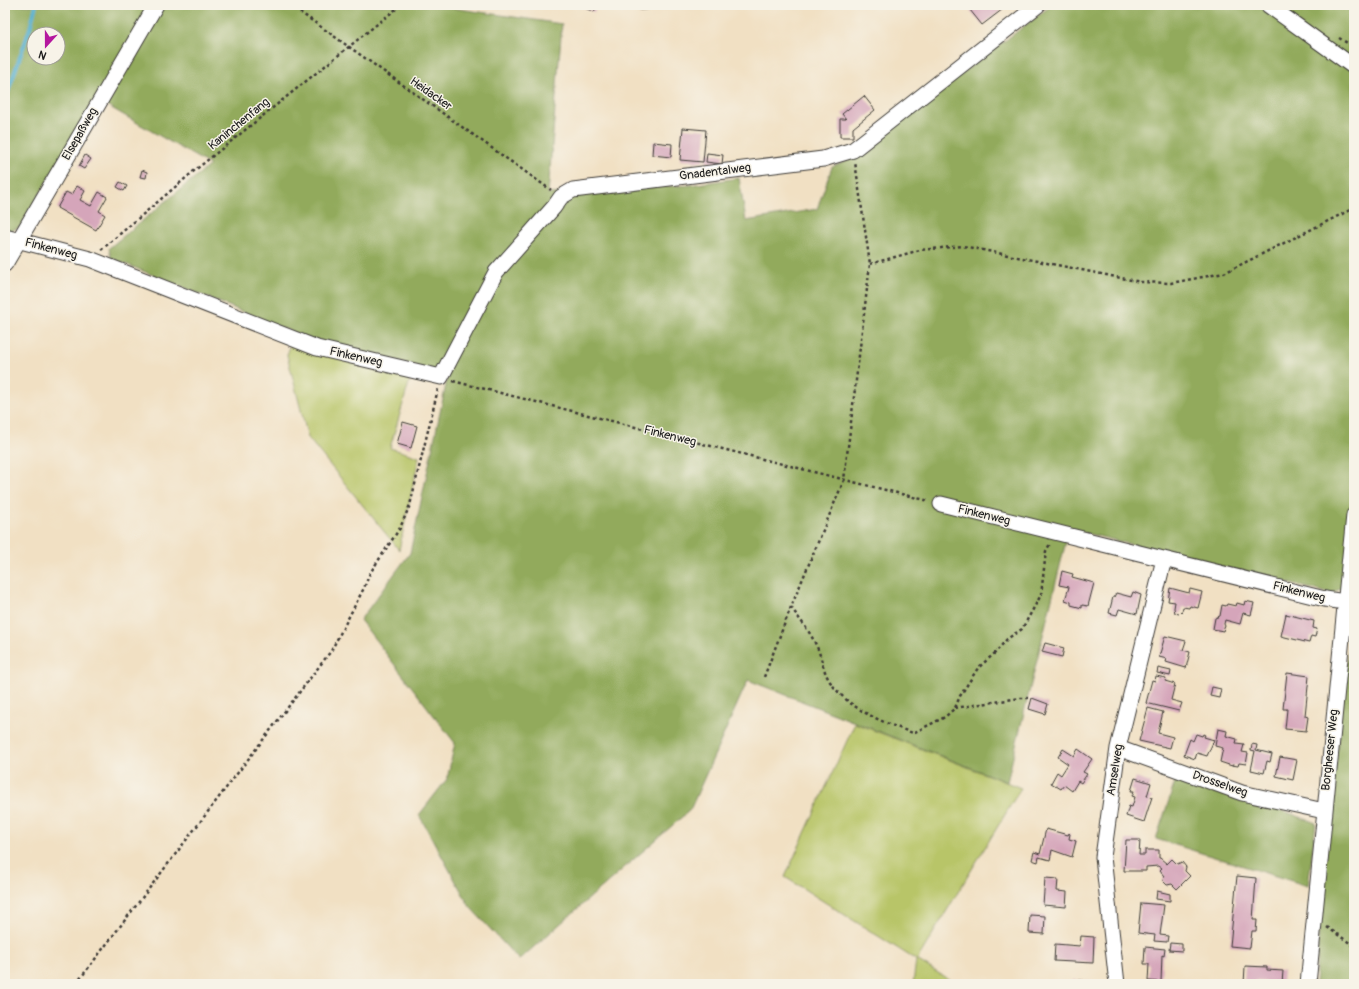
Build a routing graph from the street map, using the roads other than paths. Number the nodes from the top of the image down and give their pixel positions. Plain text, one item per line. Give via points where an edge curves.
1 (156, 5) edge
2 (658, 5) edge
3 (1038, 5) edge
4 (1268, 5) edge
5 (640, 6) dead end
6 (1354, 67) edge
7 (12, 239) edge
8 (5, 264) edge
9 (441, 377) joint
10 (941, 504) road end
11 (1354, 515) edge
12 (1164, 559) junction
13 (1345, 602) junction
14 (1118, 748) junction
15 (1324, 811) junction
16 (1117, 984) edge
17 (1308, 984) edge

1 - 7 street, Elsepaßweg
2 - 5 lane
3 - 9 street, Gnadentalweg via 853,150 823,159 573,190 561,197 496,272
4 - 6 street
7 - 8 street, Elsepaßweg
7 - 9 street, Finkenweg via 90,259 318,348
10 - 12 street, Finkenweg
11 - 13 street, Borgheeser Weg
12 - 13 street, Finkenweg
12 - 14 street, Amselweg
13 - 15 street, Borgheeser Weg
14 - 15 street, Drosselweg via 1242,793
14 - 16 street, Amselweg via 1103,857
15 - 17 street, Borgheeser Weg

